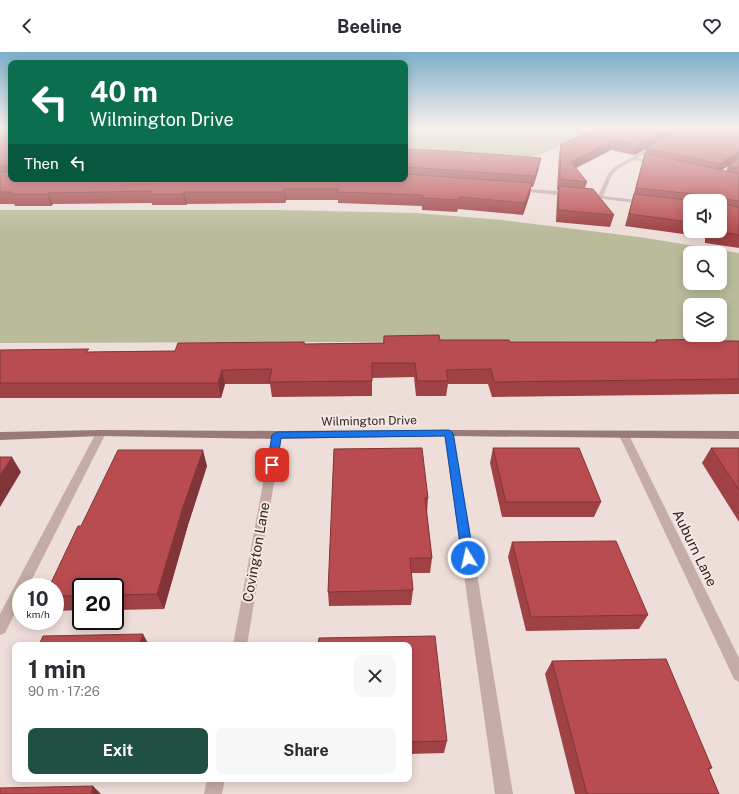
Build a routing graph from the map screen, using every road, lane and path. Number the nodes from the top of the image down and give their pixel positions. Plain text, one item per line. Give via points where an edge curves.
1 (625, 163) edge
2 (650, 163) edge
3 (663, 166) edge
4 (515, 189) edge
5 (576, 195) edge
6 (584, 196) edge
7 (600, 197) junction
8 (654, 204) edge
9 (101, 433) junction
10 (449, 433) junction
11 (277, 435) junction
12 (624, 435) junction
13 (739, 435) edge
14 (0, 436) edge
15 (26, 578) edge
16 (12, 605) edge
17 (0, 628) edge
18 (241, 642) edge
19 (739, 674) edge
20 (216, 782) edge
21 (214, 794) edge
22 (504, 794) edge

1 - 7 street via 610,174
2 - 3 street
4 - 5 street
6 - 7 street
7 - 8 street
9 - 11 street, Wilmington Drive
9 - 14 street, Wilmington Drive
9 - 15 street
10 - 11 street, Wilmington Drive
10 - 12 street, Wilmington Drive
10 - 22 street
11 - 18 street, Covington Lane
12 - 13 street, Wilmington Drive
12 - 19 street, Auburn Lane
16 - 17 street
20 - 21 street

